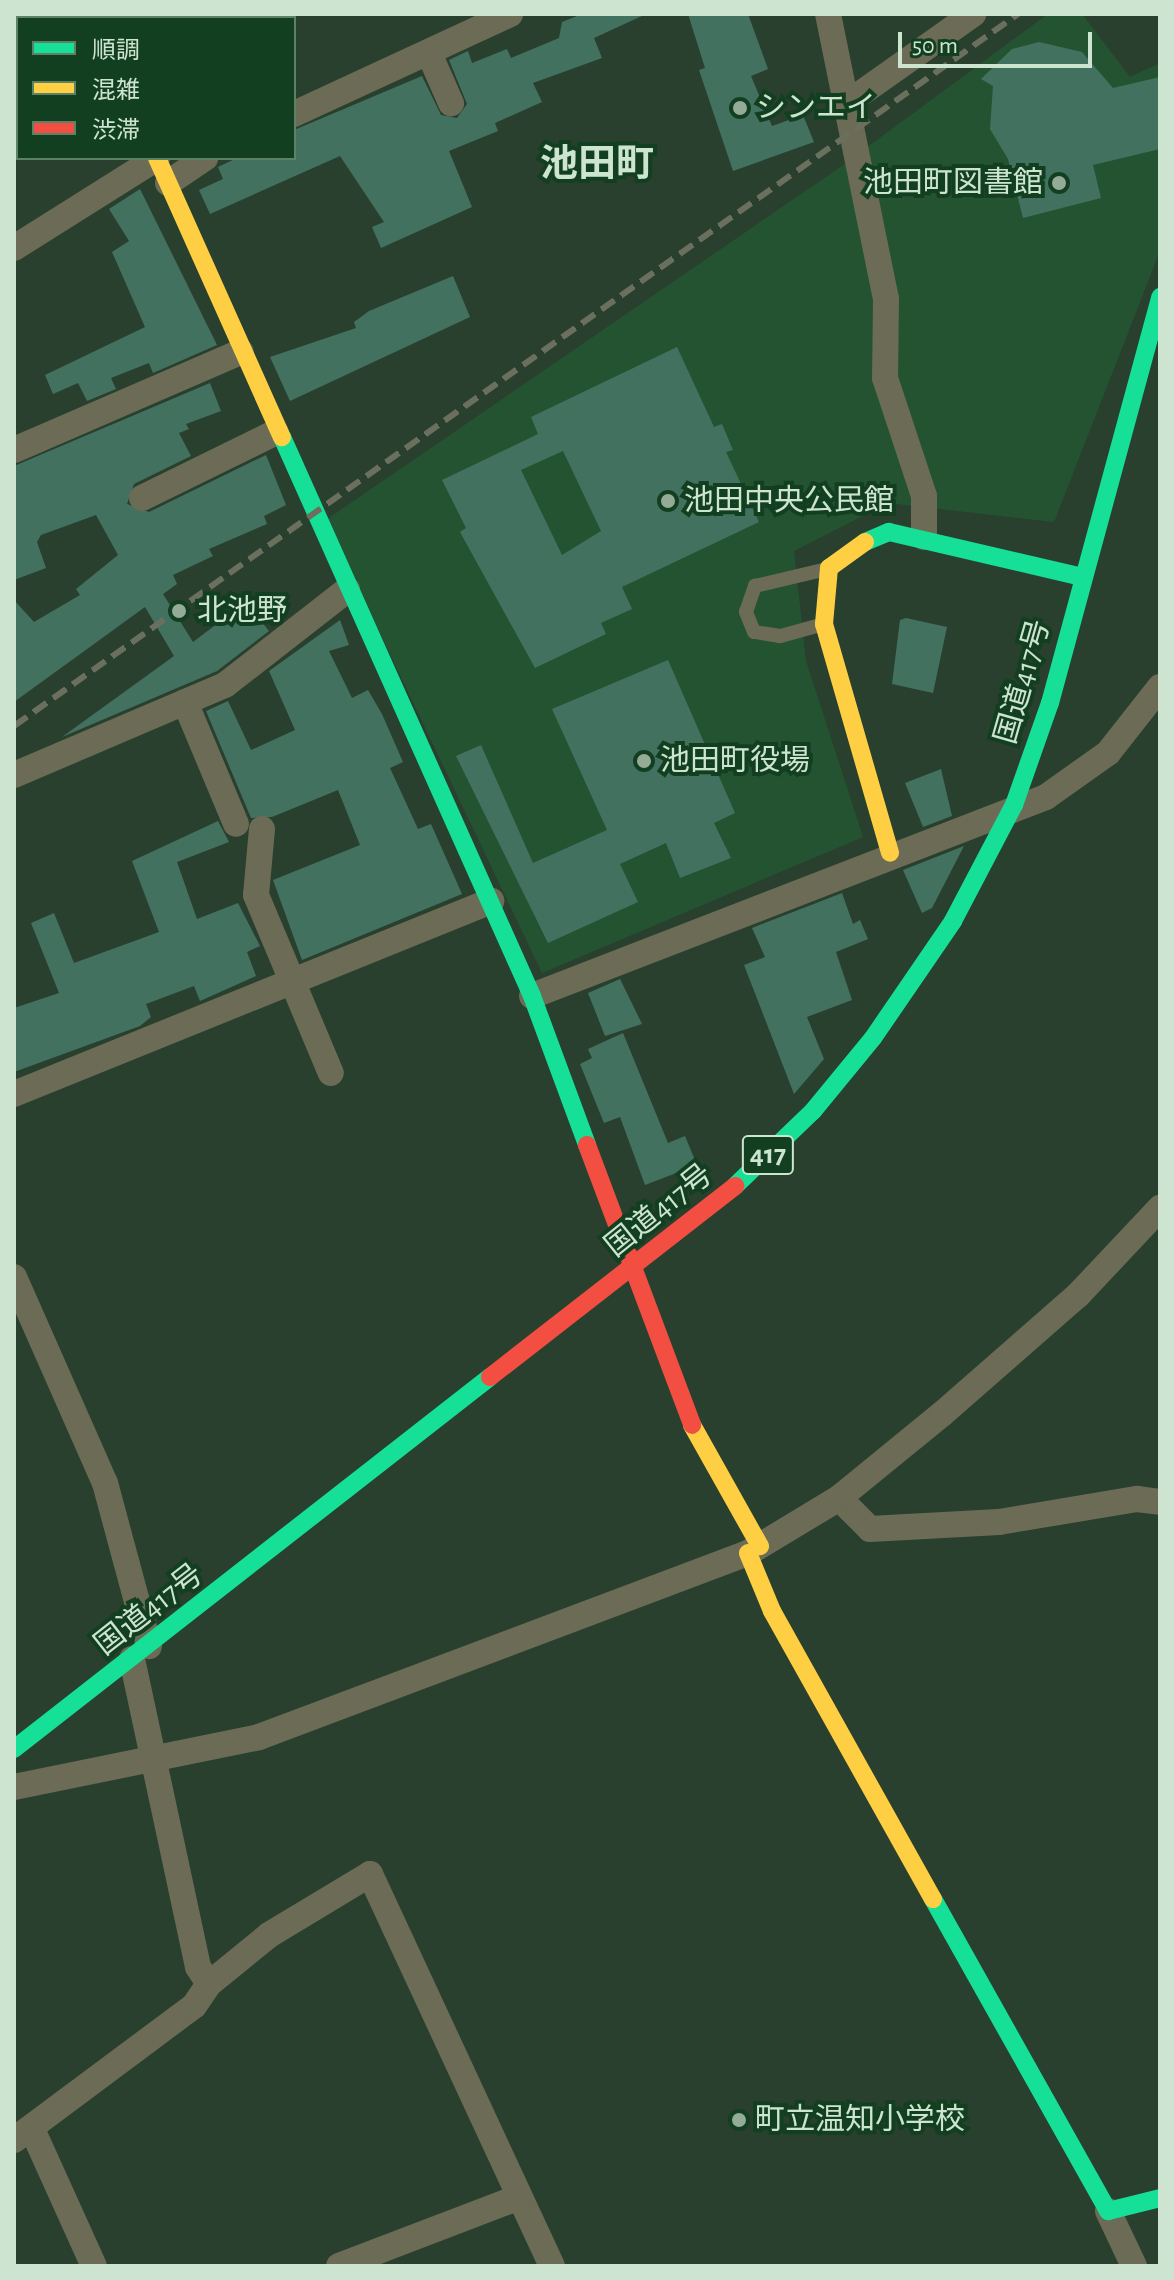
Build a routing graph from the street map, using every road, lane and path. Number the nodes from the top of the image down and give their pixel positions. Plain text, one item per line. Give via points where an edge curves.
1 (510, 14) edge
2 (828, 14) edge
3 (973, 14) edge
4 (429, 53) junction
5 (451, 103) dead end
6 (846, 104) junction
7 (296, 113) edge
8 (154, 160) edge
9 (158, 160) edge
10 (202, 160) edge
11 (168, 183) junction
12 (14, 248) edge
13 (1160, 297) edge
14 (241, 352) junction
15 (276, 432) junction
16 (14, 450) edge
17 (142, 498) dead end
18 (924, 537) junction
19 (829, 568) junction
20 (1082, 577) junction
21 (347, 590) junction
22 (824, 624) junction
23 (1160, 687) edge
24 (185, 702) junction
25 (14, 775) edge
26 (1014, 805) junction
27 (890, 853) junction
28 (491, 901) junction
29 (292, 982) junction
30 (532, 996) junction
31 (331, 1073) dead end
32 (14, 1094) edge
33 (1160, 1208) edge
34 (636, 1267) junction
35 (14, 1277) edge
36 (839, 1498) junction
37 (1160, 1502) edge
38 (754, 1550) junction
39 (141, 1652) junction
40 (14, 1749) edge
41 (156, 1757) junction
42 (14, 1787) edge
43 (209, 1984) junction
44 (23, 2134) edge
45 (517, 2198) junction
46 (1160, 2198) edge
47 (1108, 2211) junction
48 (94, 2266) edge
49 (339, 2266) edge
50 (552, 2266) edge
51 (1134, 2266) edge

1 - 4 street
2 - 6 street
3 - 6 street
4 - 5 street
4 - 7 street
6 - 18 street via 886,299 885,378 924,496
8 - 12 street
9 - 11 main road
10 - 11 street
11 - 14 main road
13 - 20 main road, 国道417号 / 417
14 - 15 main road
14 - 16 street
15 - 17 street
15 - 21 main road
18 - 19 main road via 889,532 849,548
18 - 20 main road
19 - 22 main road
19 - 22 lane via 755,586 746,612 754,632 780,636
20 - 26 main road, 国道417号 / 417 via 1050,703
21 - 24 street via 225,685
21 - 28 main road
22 - 27 main road
23 - 26 street via 1108,753 1046,797
24 - 25 street
24 - 29 street via 249,827 256,895
26 - 27 street
26 - 34 main road, 国道417号 / 417 via 953,921 873,1038 813,1111 747,1176
27 - 30 street
28 - 29 street
28 - 30 main road
29 - 31 street
29 - 32 street
30 - 34 main road
33 - 36 street via 1078,1295
34 - 38 main road via 685,1412
34 - 39 main road, 国道417号 / 417
35 - 39 street via 105,1483
36 - 37 street via 870,1529 999,1522 1137,1499
36 - 38 street
38 - 41 street via 259,1737
38 - 47 main road via 772,1611
39 - 40 main road, 国道417号 / 417
39 - 41 street
41 - 42 street
41 - 43 street via 198,1967
43 - 44 street via 194,2006
43 - 45 street via 269,1935 370,1874
44 - 48 street
45 - 49 street
45 - 50 street
46 - 47 main road
47 - 51 street

